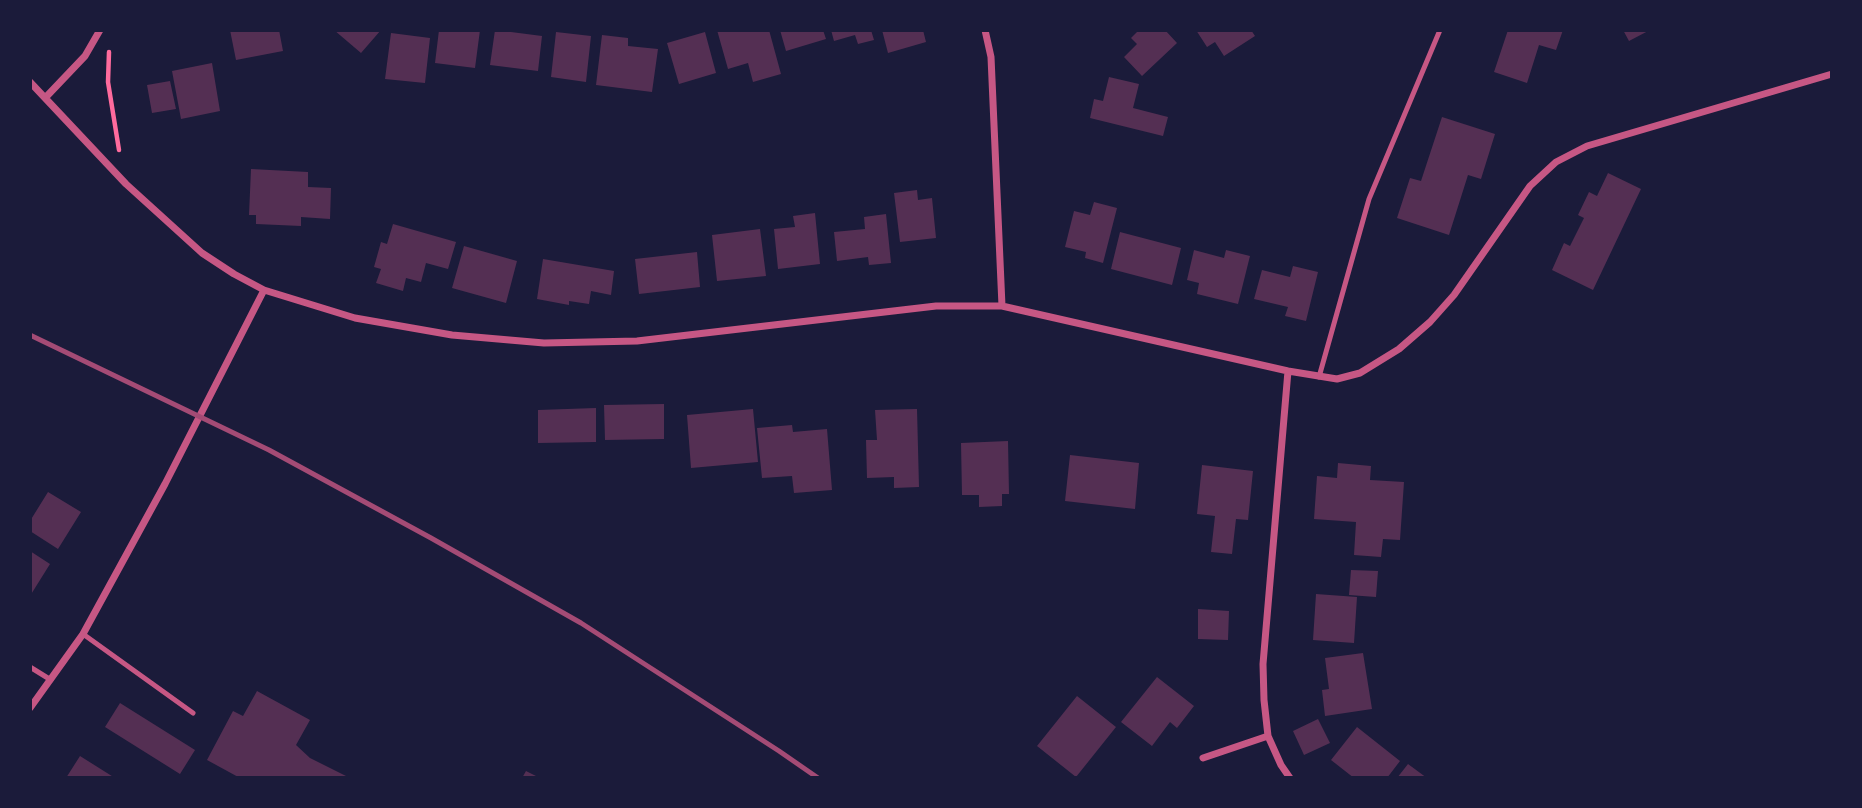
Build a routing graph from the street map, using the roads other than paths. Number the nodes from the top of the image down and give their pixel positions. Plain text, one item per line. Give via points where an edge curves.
1 (100, 30) edge
2 (985, 30) edge
3 (1440, 30) edge
4 (1832, 74) edge
5 (30, 82) edge
6 (46, 97) junction
7 (264, 290) junction
8 (1002, 306) junction
9 (1288, 371) junction
10 (1319, 377) junction
11 (83, 634) junction
12 (30, 667) edge
13 (51, 680) junction
14 (30, 708) edge
15 (193, 713) dead end
16 (1268, 736) junction
17 (1203, 758) dead end
18 (1290, 778) edge

1 - 6 street via 85,56
2 - 8 street via 991,57
3 - 10 lane via 1368,200
4 - 10 street via 1587,146 1556,162 1530,186 1430,322 1399,349 1360,373 1337,379
5 - 6 street
6 - 7 street via 126,184 202,253
7 - 8 street via 355,318 452,335 544,343 637,341 936,306
7 - 11 street
8 - 9 street
9 - 10 street
9 - 16 street via 1263,664
11 - 13 street
11 - 15 lane
12 - 13 lane
13 - 14 street
16 - 17 street
16 - 18 street

